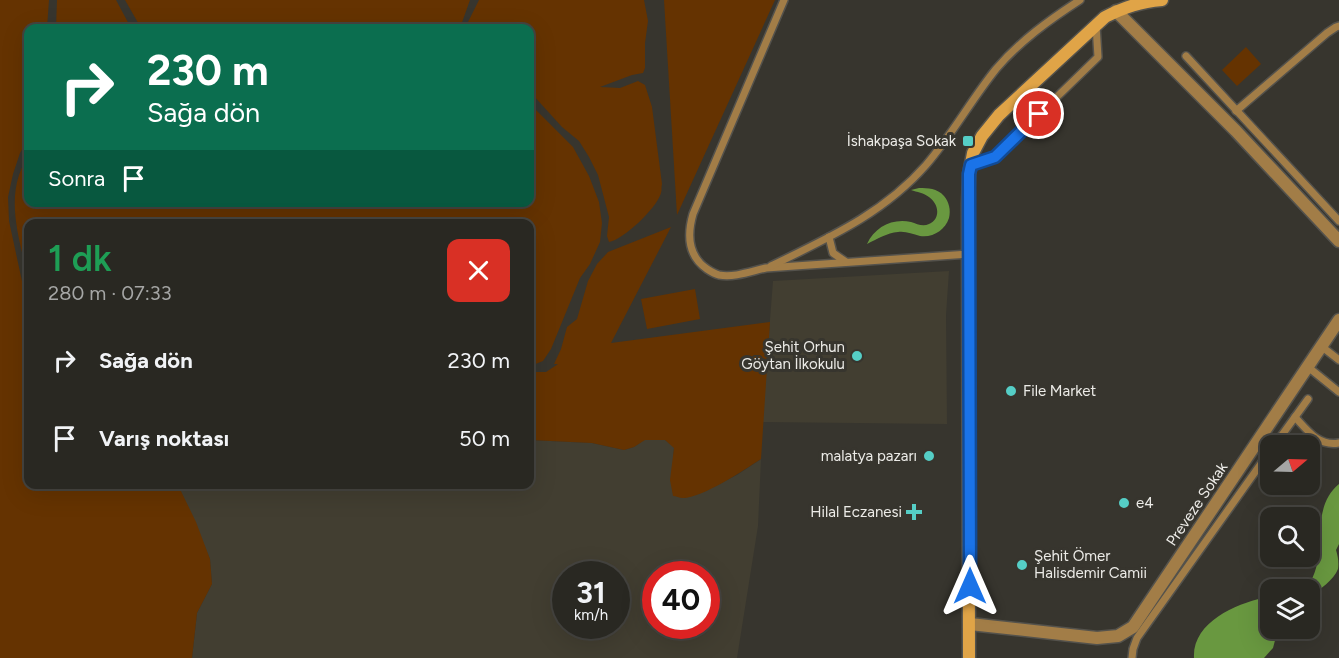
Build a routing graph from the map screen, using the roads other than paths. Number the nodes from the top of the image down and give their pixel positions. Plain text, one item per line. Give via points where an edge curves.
1 (784, 0) edge
2 (1080, 0) edge
3 (1162, 0) edge
4 (1117, 6) edge
5 (1096, 25) junction
6 (1339, 26) edge
7 (1186, 56) dead end
8 (1236, 111) junction
9 (971, 165) junction
10 (1339, 221) edge
11 (829, 237) junction
12 (1339, 241) edge
13 (969, 254) junction
14 (846, 262) junction
15 (766, 268) junction
16 (1339, 320) edge
17 (1321, 346) junction
18 (1339, 360) edge
19 (1308, 367) junction
20 (1339, 392) edge
21 (1308, 399) dead end
22 (1295, 417) junction
23 (1282, 435) edge
24 (1339, 443) edge
25 (1260, 465) edge
26 (970, 624) junction
27 (969, 658) edge
28 (1132, 658) edge

1 - 15 lane via 689,226 690,248 709,271 734,275
2 - 11 lane via 1019,45 926,165 902,189 877,210
3 - 4 street
4 - 5 street
4 - 12 street
5 - 9 street via 999,115 982,136
5 - 9 lane via 1098,57 995,157
6 - 8 lane
7 - 8 lane
8 - 10 lane
9 - 13 street
11 - 14 lane via 833,254
11 - 15 lane
13 - 14 lane
13 - 26 street
14 - 15 lane
16 - 17 street, Preveze Sokak
17 - 18 lane
17 - 19 street, Preveze Sokak
19 - 20 lane
19 - 26 street, Preveze Sokak via 1133,627 1118,636 1097,638
21 - 22 lane
22 - 23 lane
22 - 24 lane via 1321,442
25 - 28 lane via 1137,638
26 - 27 street

